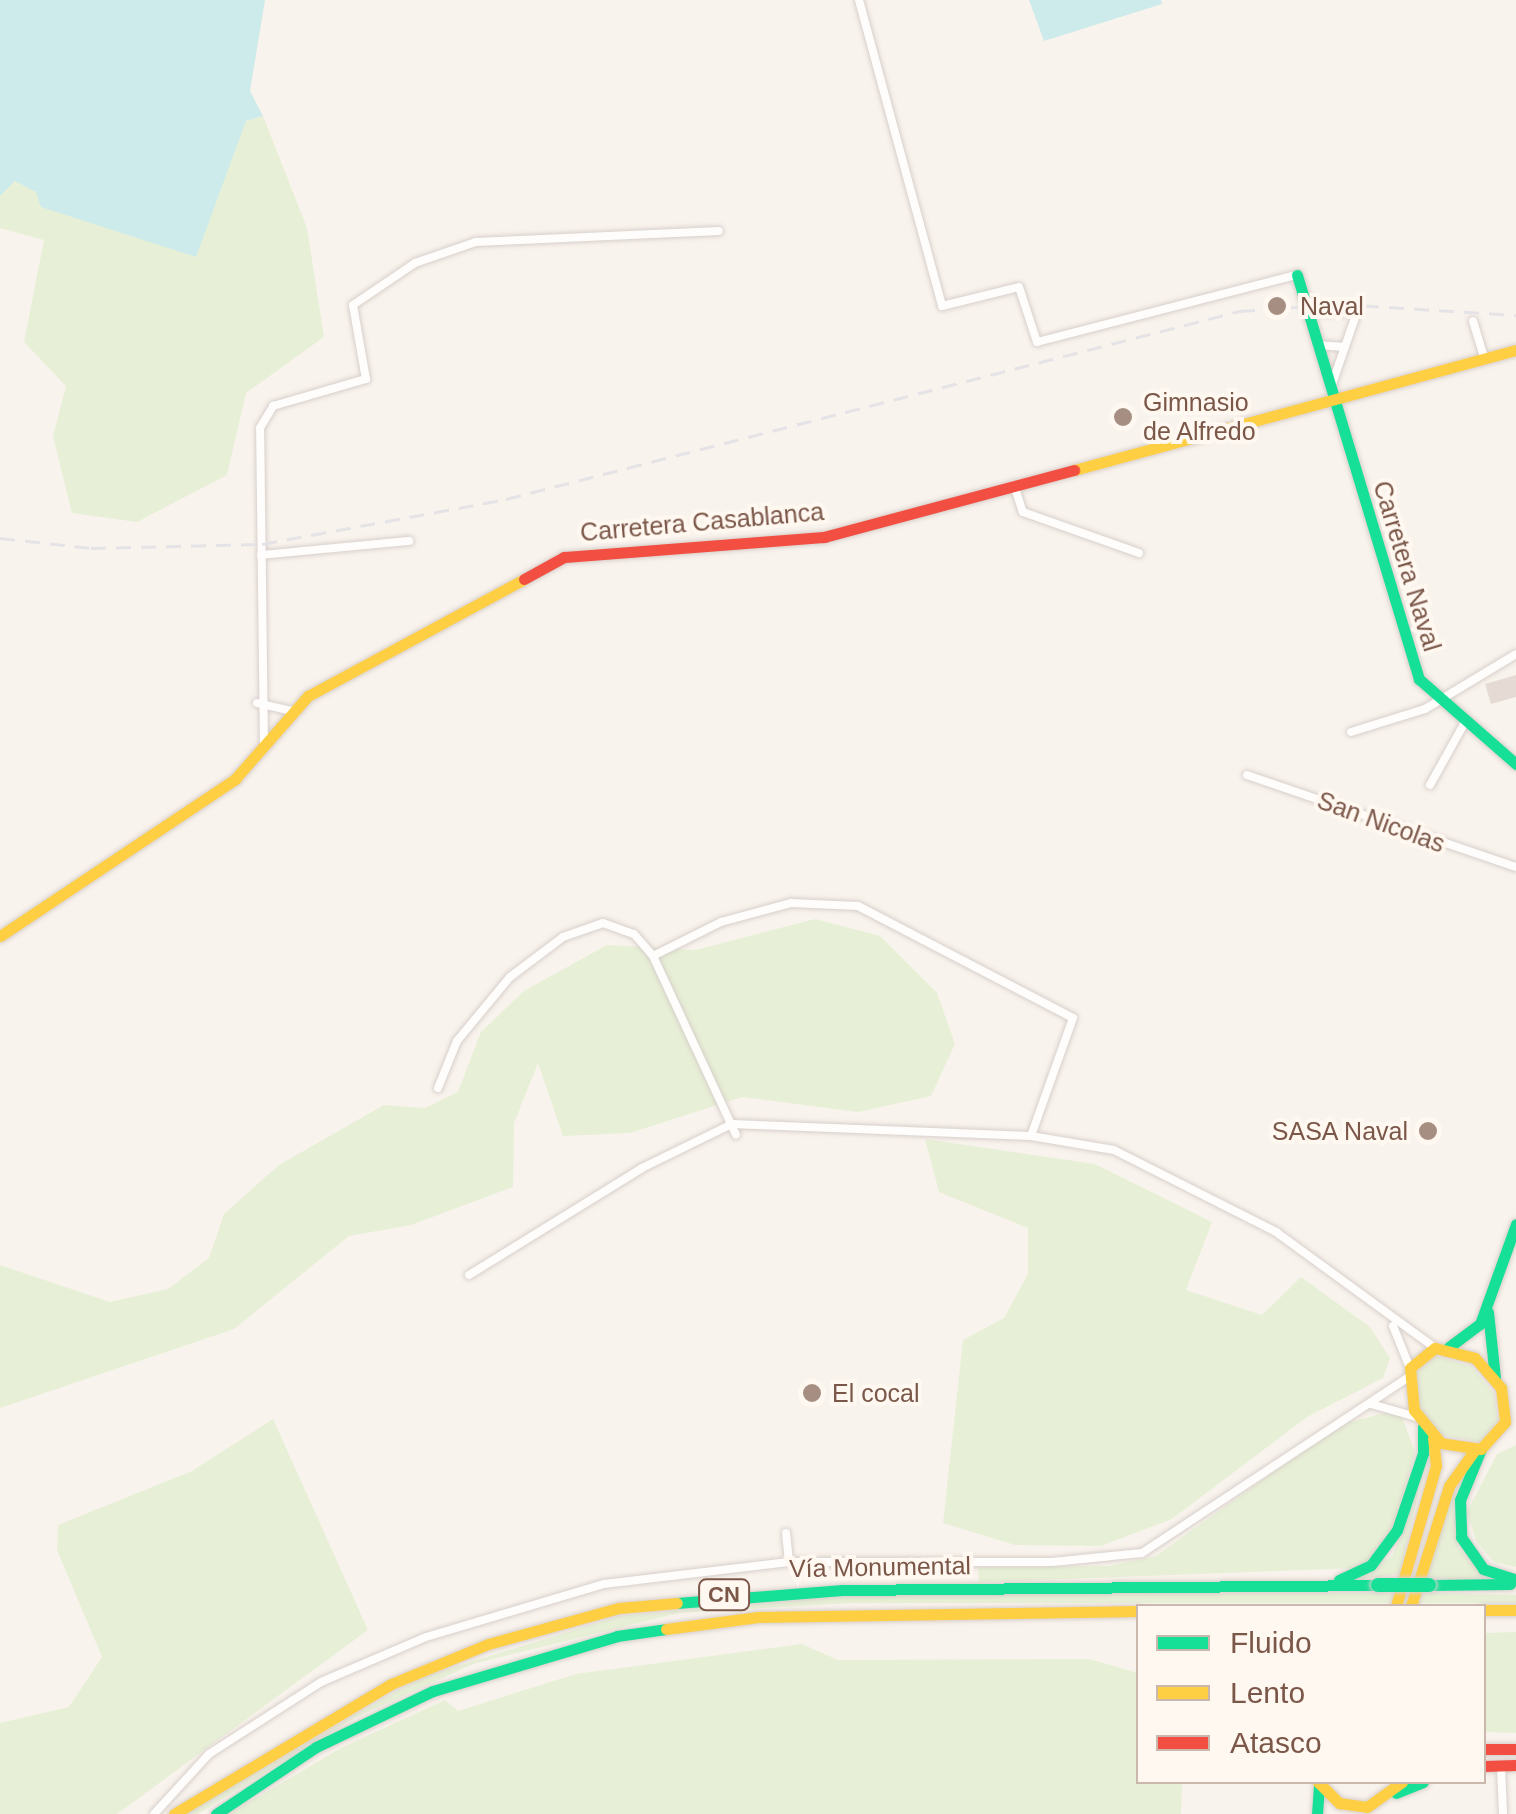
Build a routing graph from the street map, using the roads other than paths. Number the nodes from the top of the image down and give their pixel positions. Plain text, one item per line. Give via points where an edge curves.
1 (858, 0) edge
2 (719, 231) dead end
3 (1297, 275) joint
4 (1308, 312) junction
5 (1474, 321) dead end
6 (1317, 345) junction
7 (1345, 347) junction
8 (1516, 350) edge
9 (1484, 358) junction
10 (1330, 396) junction
11 (1014, 485) junction
12 (410, 541) dead end
13 (1139, 553) dead end
14 (262, 556) junction
15 (1516, 654) edge
16 (1440, 702) junction
17 (257, 703) junction
18 (294, 711) junction
19 (1465, 722) junction
20 (1352, 732) dead end
21 (264, 751) junction
22 (1516, 764) edge
23 (1246, 775) dead end
24 (1430, 785) dead end
25 (1516, 866) edge
26 (0, 936) edge
27 (653, 956) junction
28 (438, 1088) dead end
29 (732, 1124) junction
30 (736, 1136) dead end
31 (1030, 1136) junction
32 (1516, 1224) edge
33 (468, 1275) dead end
34 (1488, 1308) junction
35 (1388, 1318) junction
36 (1441, 1348) junction
37 (1408, 1373) junction
38 (1498, 1385) junction
39 (1371, 1404) junction
40 (1516, 1407) edge
41 (1424, 1427) junction
42 (1508, 1432) edge
43 (1478, 1450) junction
44 (786, 1532) dead end
45 (789, 1562) junction
46 (1516, 1582) edge
47 (1324, 1585) junction
48 (1397, 1604) edge
49 (1412, 1604) edge
50 (1516, 1610) edge
51 (1136, 1611) edge
52 (1487, 1612) edge
53 (1509, 1749) edge
54 (1509, 1766) edge
55 (1319, 1784) edge
56 (1321, 1784) edge
57 (1400, 1784) edge
58 (1418, 1784) edge
59 (1382, 1804) edge
60 (154, 1814) edge
61 (174, 1814) edge
62 (216, 1814) edge
63 (1317, 1814) edge
64 (1503, 1814) edge

1 - 3 street via 942,306 1020,288 1038,342
2 - 14 street via 476,242 378,286 354,305 366,380 264,415
3 - 4 main road, Carretera Naval
4 - 6 main road, Carretera Naval
4 - 7 street via 1356,312
5 - 9 street
6 - 7 street
6 - 10 main road, Carretera Naval
7 - 10 street
8 - 9 main road, Carretera Casablanca
9 - 10 main road, Carretera Casablanca
10 - 11 main road, Carretera Casablanca
10 - 16 main road, Carretera Naval via 1419,679
11 - 13 street via 1023,512
11 - 18 main road, Carretera Casablanca via 824,537 564,557
12 - 14 street
14 - 17 street
15 - 16 street
16 - 19 main road, Carretera Naval
16 - 20 street
17 - 18 street
17 - 21 street
18 - 21 main road, Carretera Casablanca
19 - 22 main road, Carretera Naval
19 - 24 street
21 - 26 main road, Carretera Casablanca
23 - 25 street, San Nicolas
27 - 28 street via 634,934 603,923 563,937 510,977 457,1041
27 - 29 street
27 - 31 street via 721,922 791,903 858,906 1073,1018
29 - 30 street
29 - 31 street
29 - 33 street via 642,1168
31 - 35 street via 1114,1150 1276,1232
32 - 34 main road
34 - 36 main road via 1474,1332
34 - 38 main road
35 - 36 street
35 - 37 street
36 - 37 main road
36 - 38 main road via 1475,1358
37 - 39 street
37 - 41 main road
38 - 40 main road
38 - 42 main road
39 - 41 street
39 - 45 street via 1328,1424 1168,1542 1142,1553 1052,1562
41 - 43 main road
41 - 47 main road via 1412,1492 1390,1544 1371,1566
41 - 48 main road via 1436,1466
42 - 43 main road
43 - 46 main road via 1460,1500 1461,1537 1483,1569
43 - 49 main road via 1449,1486
44 - 45 street
45 - 60 street via 604,1584 426,1637 321,1682 234,1737
46 - 47 main road, Vía Monumental / CN, bridge
47 - 61 main road, Vía Monumental / CN via 757,1592 618,1608 488,1644 391,1684
50 - 52 main road
51 - 62 main road, Vía Monumental / CN via 716,1620 580,1644 496,1667 374,1718 278,1768
53 - 54 main road
54 - 64 street
55 - 63 main road
56 - 59 main road via 1339,1802
57 - 59 main road
58 - 59 main road

